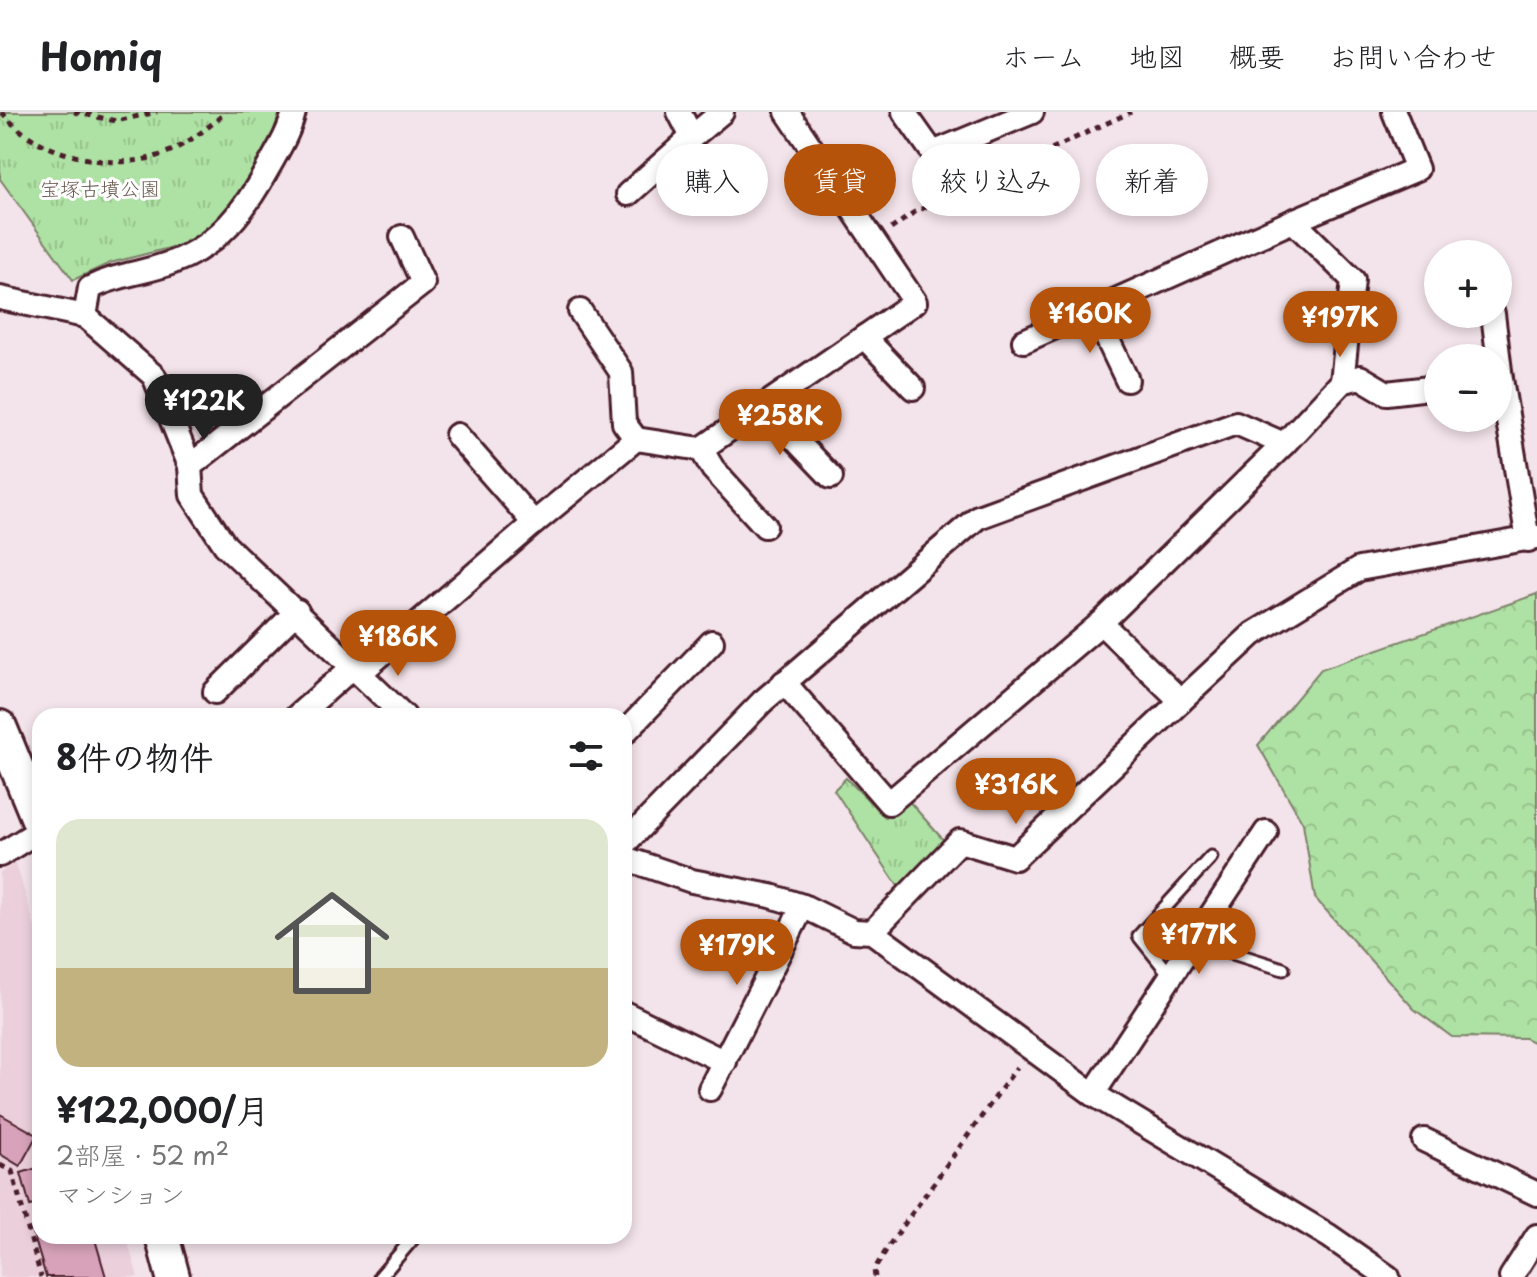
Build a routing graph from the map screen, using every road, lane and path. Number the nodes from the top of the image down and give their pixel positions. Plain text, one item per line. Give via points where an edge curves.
1 (2, 112) edge
2 (74, 112) edge
3 (157, 112) edge
4 (226, 112) edge
5 (294, 112) edge
6 (679, 112) edge
7 (722, 112) edge
8 (787, 112) edge
9 (904, 112) edge
10 (1032, 112) edge
11 (1131, 112) edge
12 (1394, 112) edge
13 (692, 137) junction
14 (628, 194) dead end
15 (1293, 221) junction
16 (402, 237) dead end
17 (874, 241) junction
18 (0, 298) edge
19 (580, 311) dead end
20 (1094, 311) junction
21 (85, 316) junction
22 (864, 337) junction
23 (1024, 341) dead end
24 (1127, 380) dead end
25 (1342, 382) junction
26 (913, 388) dead end
27 (1424, 389) edge
28 (763, 406) junction
29 (1510, 432) edge
30 (457, 435) dead end
31 (636, 439) junction
32 (1284, 444) junction
33 (701, 449) junction
34 (190, 466) junction
35 (831, 477) dead end
36 (534, 523) junction
37 (765, 526) dead end
38 (1533, 538) edge
39 (297, 611) junction
40 (1101, 623) junction
41 (712, 642) dead end
42 (357, 670) junction
43 (784, 682) junction
44 (215, 692) dead end
45 (1181, 701) junction
46 (307, 708) edge
47 (396, 708) edge
48 (632, 725) edge
49 (0, 727) edge
50 (32, 805) edge
51 (1266, 832) dead end
52 (32, 835) edge
53 (632, 836) edge
54 (0, 855) edge
55 (1211, 857) dead end
56 (632, 861) edge
57 (803, 906) junction
58 (872, 932) junction
59 (1194, 941) junction
60 (1283, 969) dead end
61 (1171, 976) junction
62 (632, 1017) edge
63 (1025, 1057) dead end
64 (725, 1062) junction
65 (710, 1089) dead end
66 (1093, 1094) junction
67 (1424, 1140) dead end
68 (0, 1165) edge
69 (1537, 1194) edge
70 (1537, 1236) edge
71 (164, 1244) edge
72 (408, 1244) edge
73 (41, 1277) edge
74 (173, 1277) edge
75 (380, 1277) edge
76 (875, 1277) edge
77 (1388, 1277) edge
78 (1511, 1277) edge

1 - 4 path via 54,151 105,162 153,158 197,138
2 - 3 path via 116,121
5 - 21 street via 253,196 231,224 191,254 90,288
6 - 13 street
7 - 13 street
8 - 17 street
9 - 10 street via 933,153
11 - 17 path via 913,213
12 - 15 street via 1417,169
13 - 14 street
15 - 20 street
15 - 25 street via 1353,280
16 - 34 street via 423,283
17 - 22 street via 915,302
18 - 21 street
19 - 31 street via 621,372 624,423
20 - 23 street
20 - 24 street
21 - 34 street via 154,376
22 - 26 street
22 - 28 street
25 - 27 street via 1360,377 1387,393
25 - 32 street
28 - 33 street
28 - 35 street
29 - 38 street
30 - 36 street
31 - 33 street
31 - 36 street
32 - 40 street
32 - 43 street via 1236,423 978,517
33 - 37 street
34 - 39 street via 192,495 225,545
36 - 42 street
38 - 45 street via 1359,569 1253,634
39 - 42 street
39 - 44 street
40 - 43 street via 889,803
40 - 45 street
41 - 48 street
42 - 46 street
42 - 47 street
43 - 53 street
45 - 58 street via 1015,858 960,841
49 - 50 main road
51 - 59 street
52 - 54 street
55 - 61 lane via 1139,936
56 - 57 street via 692,881
57 - 58 street via 854,931
57 - 64 street
58 - 66 street
59 - 60 lane
59 - 61 street
61 - 66 street
62 - 64 street
63 - 76 path via 890,1244
64 - 65 street
66 - 77 street
67 - 69 street
68 - 73 path via 12,1171
70 - 78 street
71 - 74 main road
72 - 75 lane

